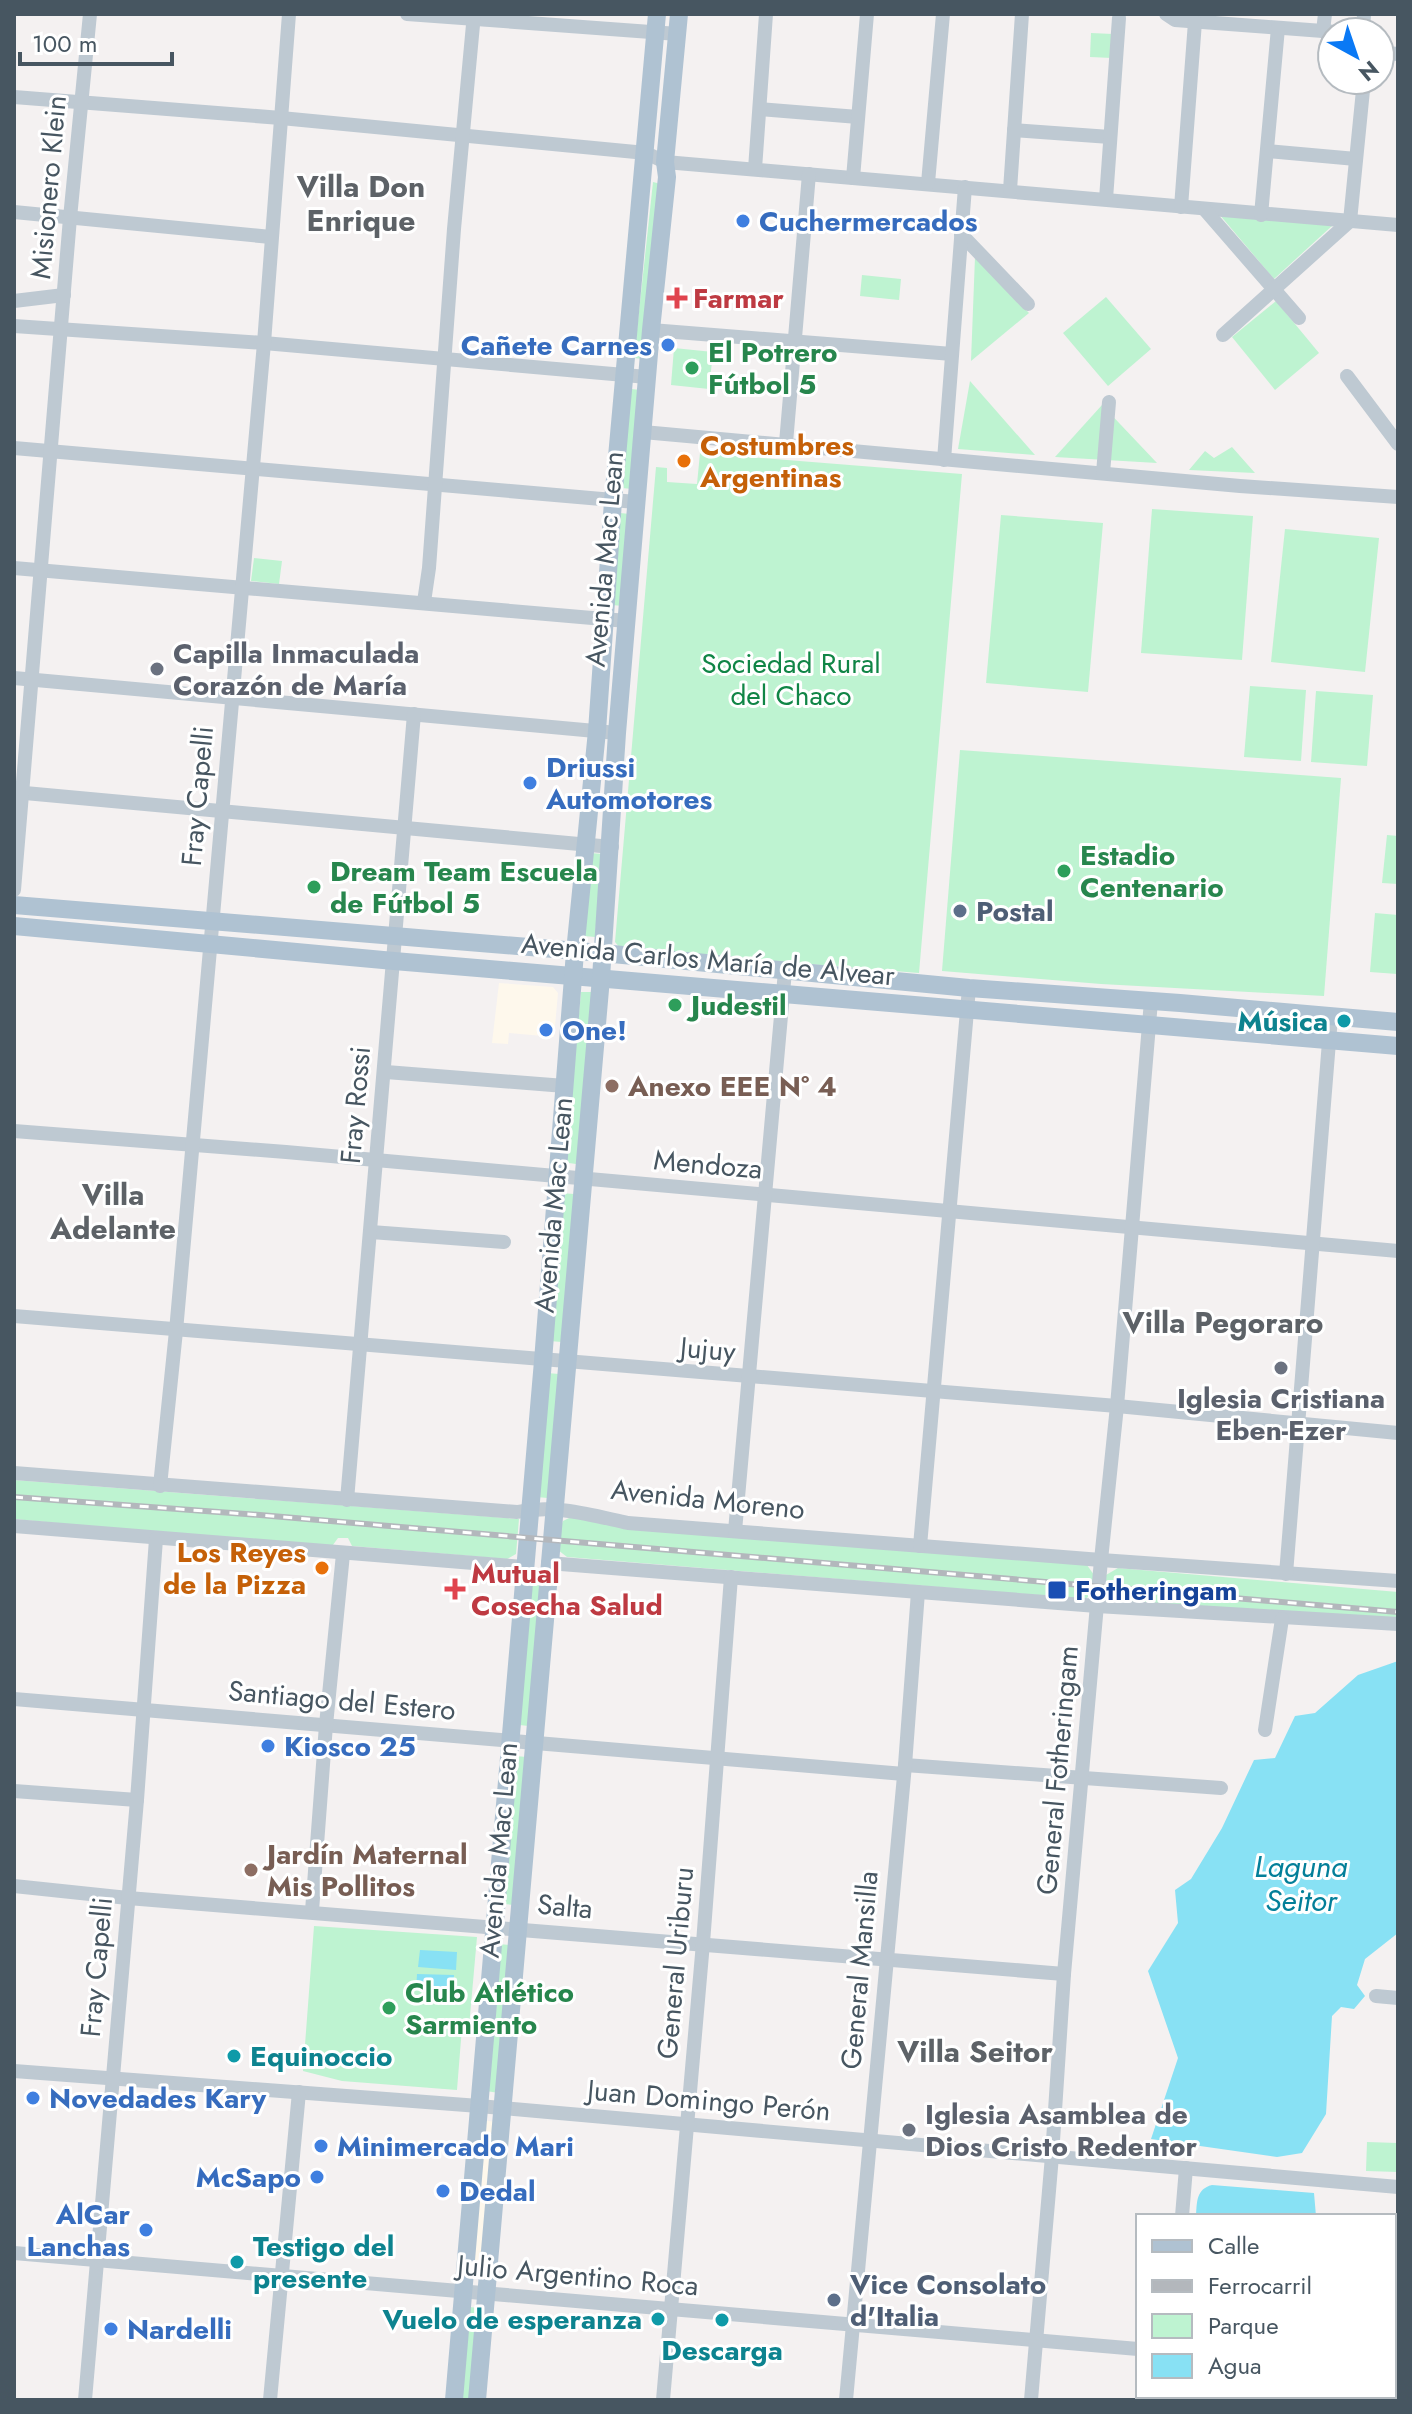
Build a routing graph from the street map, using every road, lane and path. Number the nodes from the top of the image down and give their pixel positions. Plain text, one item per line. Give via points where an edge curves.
1 (90, 14) edge
2 (289, 14) edge
3 (407, 14) edge
4 (679, 14) edge
5 (766, 14) edge
6 (867, 14) edge
7 (943, 14) edge
8 (1022, 14) edge
9 (474, 17) edge
10 (1171, 17) edge
11 (1119, 18) dead end
12 (1195, 22) junction
13 (656, 23) edge
14 (1278, 28) junction
15 (1316, 31) edge
16 (678, 34) junction
17 (1362, 96) edge
18 (14, 97) edge
19 (80, 103) junction
20 (760, 109) junction
21 (858, 117) junction
22 (281, 118) junction
23 (1014, 130) junction
24 (463, 135) junction
25 (1110, 137) junction
26 (1267, 151) junction
27 (646, 153) junction
28 (1356, 159) junction
29 (665, 162) junction
30 (755, 169) junction
31 (809, 174) junction
32 (853, 178) junction
33 (928, 183) junction
34 (965, 187) junction
35 (1010, 190) junction
36 (1106, 199) junction
37 (1181, 207) junction
38 (1205, 210) junction
39 (14, 212) edge
40 (1261, 215) junction
41 (70, 218) junction
42 (1350, 221) junction
43 (1398, 225) edge
44 (961, 234) junction
45 (271, 237) junction
46 (1274, 290) junction
47 (64, 295) junction
48 (14, 301) edge
49 (1028, 304) dead end
50 (1299, 318) dead end
51 (14, 326) edge
52 (62, 329) junction
53 (651, 330) junction
54 (1223, 335) dead end
55 (795, 342) junction
56 (264, 343) junction
57 (952, 354) junction
58 (444, 358) junction
59 (625, 375) junction
60 (1347, 376) dead end
61 (647, 377) junction
62 (1109, 402) dead end
63 (643, 432) junction
64 (786, 443) junction
65 (1398, 444) edge
66 (14, 448) edge
67 (51, 451) junction
68 (944, 460) junction
69 (251, 469) junction
70 (1103, 473) junction
71 (434, 484) junction
72 (1398, 497) edge
73 (613, 501) junction
74 (636, 502) junction
75 (14, 568) edge
76 (41, 570) junction
77 (241, 587) junction
78 (424, 602) junction
79 (603, 619) junction
80 (627, 621) junction
81 (14, 678) edge
82 (32, 679) junction
83 (231, 699) junction
84 (414, 714) junction
85 (597, 731) junction
86 (617, 733) junction
87 (19, 793) edge
88 (222, 811) junction
89 (405, 830) junction
90 (587, 845) junction
91 (612, 847) junction
92 (14, 890) edge
93 (14, 905) edge
94 (14, 917) edge
95 (14, 926) edge
96 (211, 933) junction
97 (395, 950) junction
98 (574, 964) junction
99 (601, 965) junction
100 (784, 982) junction
101 (968, 998) junction
102 (1150, 1012) junction
103 (1398, 1022) edge
104 (1330, 1028) junction
105 (1398, 1034) edge
106 (1398, 1046) edge
107 (386, 1072) junction
108 (565, 1086) junction
109 (14, 1131) edge
110 (192, 1145) junction
111 (376, 1160) junction
112 (558, 1178) junction
113 (583, 1180) junction
114 (765, 1195) junction
115 (949, 1211) junction
116 (1132, 1227) junction
117 (371, 1232) junction
118 (504, 1242) dead end
119 (1314, 1243) junction
120 (1398, 1251) edge
121 (14, 1316) edge
122 (176, 1331) junction
123 (361, 1345) junction
124 (543, 1361) junction
125 (567, 1363) junction
126 (748, 1378) junction
127 (932, 1392) junction
128 (1117, 1406) junction
129 (1299, 1425) junction
130 (1398, 1433) edge
131 (14, 1473) edge
132 (160, 1486) junction
133 (347, 1500) junction
134 (529, 1509) junction
135 (555, 1509) junction
136 (14, 1526) edge
137 (735, 1531) junction
138 (156, 1539) junction
139 (920, 1546) junction
140 (343, 1554) junction
141 (1101, 1560) junction
142 (548, 1563) junction
143 (524, 1567) junction
144 (1286, 1574) junction
145 (731, 1577) junction
146 (1398, 1581) edge
147 (918, 1592) junction
148 (1097, 1606) junction
149 (1282, 1619) junction
150 (1398, 1624) edge
151 (14, 1699) edge
152 (144, 1709) junction
153 (326, 1725) junction
154 (1265, 1730) dead end
155 (511, 1741) junction
156 (535, 1743) junction
157 (717, 1757) junction
158 (904, 1769) junction
159 (1083, 1778) junction
160 (1221, 1788) dead end
161 (14, 1791) edge
162 (137, 1800) junction
163 (14, 1886) edge
164 (128, 1898) junction
165 (312, 1911) junction
166 (495, 1926) junction
167 (519, 1928) junction
168 (703, 1943) junction
169 (885, 1960) junction
170 (1064, 1974) junction
171 (1376, 1996) dead end
172 (1398, 1998) edge
173 (14, 2071) edge
174 (113, 2078) junction
175 (299, 2092) junction
176 (479, 2106) junction
177 (501, 2108) junction
178 (688, 2124) junction
179 (869, 2140) junction
180 (1052, 2156) junction
181 (1186, 2168) junction
182 (1398, 2187) edge
183 (1182, 2214) edge
184 (14, 2253) edge
185 (96, 2261) junction
186 (281, 2275) junction
187 (463, 2291) junction
188 (486, 2293) junction
189 (671, 2309) junction
190 (853, 2325) junction
191 (1037, 2341) junction
192 (1136, 2349) edge
193 (85, 2400) edge
194 (270, 2400) edge
195 (454, 2400) edge
196 (477, 2400) edge
197 (663, 2400) edge
198 (846, 2400) edge
199 (1031, 2400) edge

1 - 19 street, Misionero Klein
2 - 22 street, Fray Capelli
3 - 9 street
4 - 16 main road, Avenida Mac Lean
5 - 20 street
6 - 21 street
7 - 33 street
8 - 23 street
9 - 13 street
9 - 24 street
10 - 12 street
11 - 25 street
12 - 14 street
12 - 37 street
13 - 16 street
13 - 27 main road, Avenida Mac Lean
14 - 15 street
14 - 26 street
16 - 29 main road, Avenida Mac Lean
17 - 28 street
18 - 19 street
19 - 22 street
19 - 41 street, Misionero Klein
20 - 21 street
20 - 30 street
21 - 32 street
22 - 24 street
22 - 45 street, Fray Capelli
23 - 25 street
23 - 35 street
24 - 27 street
24 - 58 street
25 - 36 street
26 - 28 street
26 - 40 street
27 - 29 street
27 - 59 main road, Avenida Mac Lean
28 - 42 street
29 - 30 street
29 - 53 main road, Avenida Mac Lean
30 - 31 street
31 - 32 street
31 - 55 street
32 - 33 street
33 - 34 street
34 - 35 street
34 - 44 street
35 - 36 street
36 - 37 street
37 - 38 street
38 - 40 street
38 - 46 street
39 - 41 street
40 - 42 street
41 - 45 street
41 - 47 street, Misionero Klein
42 - 43 street
42 - 46 street
44 - 49 street
44 - 57 street
45 - 56 street, Fray Capelli
46 - 50 street
46 - 54 street
47 - 48 street
47 - 52 street, Misionero Klein
51 - 52 street
52 - 56 street
52 - 67 street, Misionero Klein
53 - 55 street
53 - 61 main road, Avenida Mac Lean
55 - 57 street
55 - 64 street
56 - 58 street
56 - 69 street, Fray Capelli
57 - 68 street
58 - 59 street
58 - 71 street
59 - 61 street
59 - 73 main road, Avenida Mac Lean
60 - 65 street
61 - 63 main road, Avenida Mac Lean
62 - 70 street
63 - 64 street
63 - 74 main road, Avenida Mac Lean
64 - 68 street
66 - 67 street
67 - 69 street
67 - 76 street, Misionero Klein
68 - 70 street
69 - 71 street
69 - 77 street, Fray Capelli
70 - 72 street
71 - 73 street
71 - 78 street
73 - 74 street
73 - 79 main road, Avenida Mac Lean
74 - 80 main road, Avenida Mac Lean
75 - 76 street
76 - 77 street
76 - 82 street, Misionero Klein
77 - 78 street
77 - 83 street, Fray Capelli
78 - 79 street
79 - 80 street
79 - 85 main road, Avenida Mac Lean
80 - 86 main road, Avenida Mac Lean
81 - 82 street
82 - 83 street
82 - 87 street, Misionero Klein
83 - 84 street
83 - 88 street, Fray Capelli
84 - 85 street
84 - 89 street, Fray Rossi
85 - 86 street
85 - 90 main road, Avenida Mac Lean
86 - 91 main road, Avenida Mac Lean
87 - 88 street
87 - 92 street, Misionero Klein
88 - 89 street
88 - 96 street, Fray Capelli
89 - 90 street
89 - 97 street, Fray Rossi
90 - 91 street
90 - 98 main road, Avenida Mac Lean
91 - 99 main road, Avenida Mac Lean
93 - 96 main road, Avenida Carlos María de Alvear
94 - 96 main road, Avenida Carlos María de Alvear
95 - 96 main road, Avenida Carlos María de Alvear
96 - 97 main road, Avenida Carlos María de Alvear
96 - 110 street, Fray Capelli
97 - 98 main road, Avenida Carlos María de Alvear
97 - 107 street, Fray Rossi
98 - 99 main road, Avenida Carlos María de Alvear
98 - 108 main road, Avenida Mac Lean
99 - 100 main road, Avenida Carlos María de Alvear
99 - 113 main road, Avenida Mac Lean
100 - 101 main road, Avenida Carlos María de Alvear
100 - 114 street
101 - 102 main road, Avenida Carlos María de Alvear
101 - 115 street
102 - 104 main road, Avenida Carlos María de Alvear
102 - 116 street, General Fotheringam
103 - 104 main road, Avenida Carlos María de Alvear
104 - 105 main road, Avenida Carlos María de Alvear
104 - 106 main road, Avenida Carlos María de Alvear
104 - 119 street
107 - 108 street
107 - 111 street, Fray Rossi
108 - 112 main road, Avenida Mac Lean
109 - 110 street, Mendoza
110 - 111 street, Mendoza
110 - 122 street, Fray Capelli
111 - 112 street, Mendoza
111 - 117 street, Fray Rossi
112 - 113 street, Mendoza
112 - 124 main road, Avenida Mac Lean
113 - 114 street, Mendoza
113 - 125 main road, Avenida Mac Lean
114 - 115 street, Mendoza
114 - 126 street
115 - 116 street, Mendoza
115 - 127 street
116 - 119 street, Mendoza
116 - 128 street, General Fotheringam
117 - 118 street
117 - 123 street, Fray Rossi
119 - 120 street, Mendoza
119 - 129 street
121 - 122 street, Jujuy
122 - 123 street, Jujuy
122 - 132 street, Fray Capelli
123 - 124 street, Jujuy
123 - 133 street, Fray Rossi
124 - 125 street, Jujuy
124 - 134 main road, Avenida Mac Lean
125 - 126 street, Jujuy
125 - 135 main road, Avenida Mac Lean
126 - 127 street, Jujuy
126 - 137 street
127 - 128 street, Jujuy
127 - 139 street
128 - 129 street, Jujuy
128 - 141 street, General Fotheringam
129 - 130 street, Jujuy
129 - 144 street
131 - 132 street, Avenida Moreno
132 - 133 street, Avenida Moreno
133 - 134 street, Avenida Moreno
134 - 135 street, Avenida Moreno
134 - 143 main road, Avenida Mac Lean
135 - 137 street, Avenida Moreno via 628,1523
135 - 142 main road, Avenida Mac Lean
136 - 138 street
137 - 139 street, Avenida Moreno
138 - 140 street
138 - 152 street, Fray Capelli
139 - 141 street, Avenida Moreno
140 - 143 street
140 - 153 street
141 - 144 street, Avenida Moreno
141 - 148 street, General Fotheringam
142 - 143 main road
142 - 145 street
142 - 156 main road, Avenida Mac Lean
143 - 155 main road, Avenida Mac Lean
144 - 146 street, Avenida Moreno
145 - 147 street
145 - 157 street, General Uriburu
147 - 148 street
147 - 158 street, General Mansilla
148 - 149 street
148 - 159 street, General Fotheringam
149 - 150 street
149 - 154 street
151 - 152 street, Santiago del Estero
152 - 153 street, Santiago del Estero
152 - 162 street, Fray Capelli
153 - 155 street, Santiago del Estero
153 - 165 street
155 - 156 street, Santiago del Estero
155 - 166 main road, Avenida Mac Lean
156 - 157 street, Santiago del Estero
156 - 167 main road, Avenida Mac Lean
157 - 158 street, Santiago del Estero
157 - 168 street, General Uriburu
158 - 159 street, Santiago del Estero
158 - 169 street, General Mansilla
159 - 160 street, Santiago del Estero
159 - 170 street, General Fotheringam
161 - 162 street
162 - 164 street, Fray Capelli
163 - 164 street, Salta
164 - 165 street, Salta
164 - 174 street, Fray Capelli
165 - 166 street, Salta
166 - 167 street, Salta
166 - 176 main road, Avenida Mac Lean
167 - 168 street, Salta
167 - 177 main road, Avenida Mac Lean
168 - 169 street, Salta
168 - 178 street, General Uriburu
169 - 170 street, Salta
169 - 179 street, General Mansilla
170 - 180 street, General Fotheringam
171 - 172 street
173 - 174 street, Juan Domingo Perón
174 - 175 street, Juan Domingo Perón
174 - 185 street, Fray Capelli
175 - 176 street, Juan Domingo Perón
175 - 186 street
176 - 177 street, Juan Domingo Perón
176 - 187 main road, Avenida Mac Lean
177 - 178 street, Juan Domingo Perón
177 - 188 main road, Avenida Mac Lean
178 - 179 street, Juan Domingo Perón
178 - 189 street, General Uriburu
179 - 180 street, Juan Domingo Perón
179 - 190 street, General Mansilla
180 - 181 street, Juan Domingo Perón
180 - 191 street, General Fotheringam
181 - 182 street, Juan Domingo Perón
181 - 183 street
184 - 185 street, Julio Argentino Roca
185 - 186 street, Julio Argentino Roca
185 - 193 street, Fray Capelli
186 - 187 street, Julio Argentino Roca
186 - 194 street
187 - 188 street, Julio Argentino Roca
187 - 195 main road, Avenida Mac Lean
188 - 189 street, Julio Argentino Roca
188 - 196 main road, Avenida Mac Lean
189 - 190 street, Julio Argentino Roca
189 - 197 street, General Uriburu
190 - 191 street, Julio Argentino Roca
190 - 198 street, General Mansilla
191 - 192 street, Julio Argentino Roca
191 - 199 street, General Fotheringam

